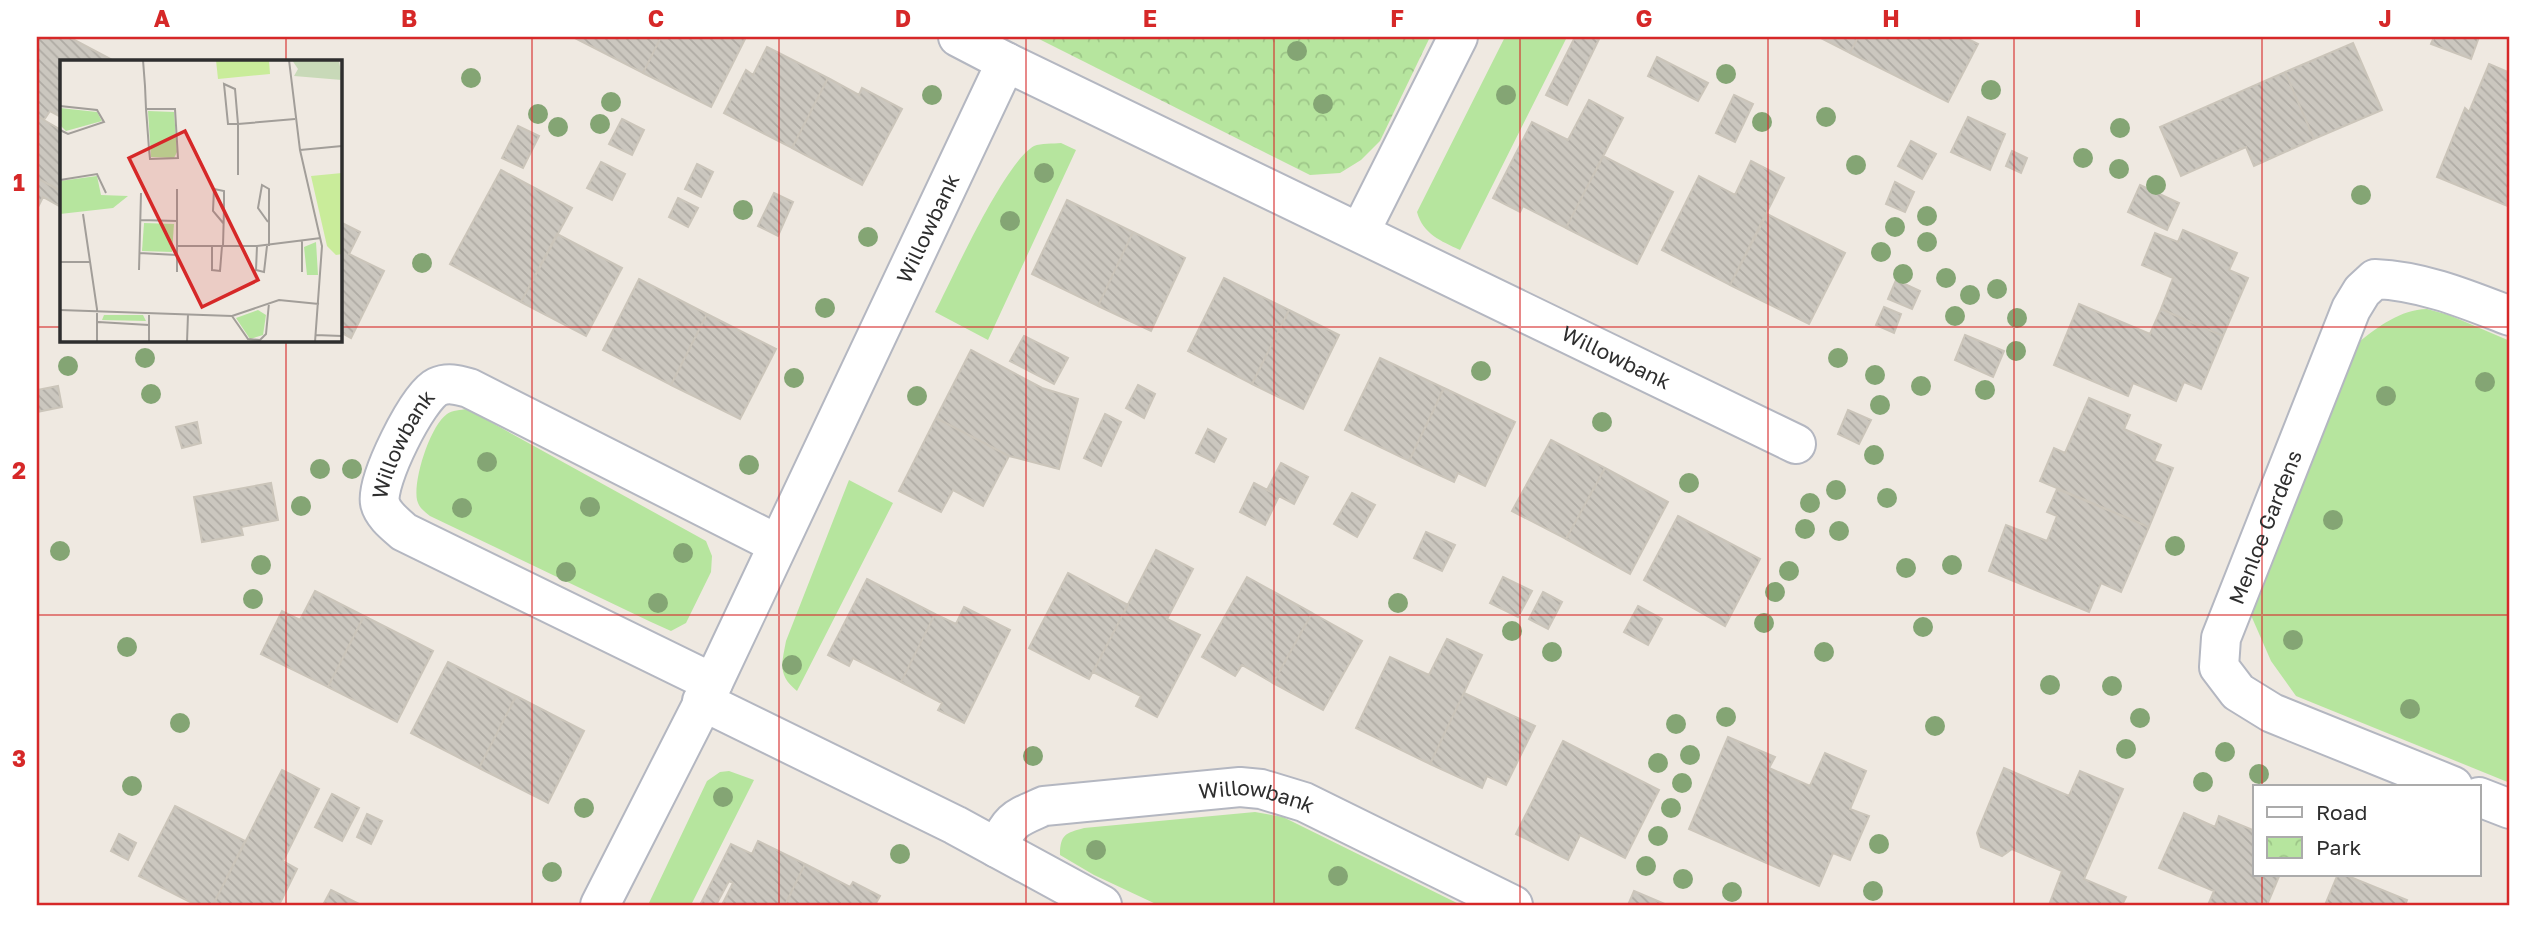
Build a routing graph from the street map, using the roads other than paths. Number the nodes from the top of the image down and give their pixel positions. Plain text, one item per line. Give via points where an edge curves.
1 (958, 37) edge
2 (1458, 37) edge
3 (1006, 62) junction
4 (1360, 232) junction
5 (2510, 316) edge
6 (1796, 444) dead end
7 (777, 544) junction
8 (707, 692) junction
9 (2451, 785) edge
10 (2480, 797) edge
11 (2510, 809) edge
12 (997, 848) junction
13 (600, 905) edge
14 (1102, 905) edge
15 (1513, 905) edge

1 - 3 street, Willowbank
2 - 4 street
3 - 4 street, Willowbank
3 - 7 street, Willowbank
4 - 6 street, Willowbank
5 - 9 street, Menloe Gardens via 2423,285 2395,280 2375,279 2362,291 2221,638 2219,667 2238,692 2272,713
7 - 8 street, Willowbank
7 - 8 street, Willowbank via 469,388 450,384 435,388 419,404 380,482 380,503 404,532
8 - 12 street, Willowbank
8 - 13 street, Willowbank
10 - 11 street
12 - 14 street, Willowbank
12 - 15 street, Willowbank via 1007,826 1044,806 1240,787 1261,789 1304,802

